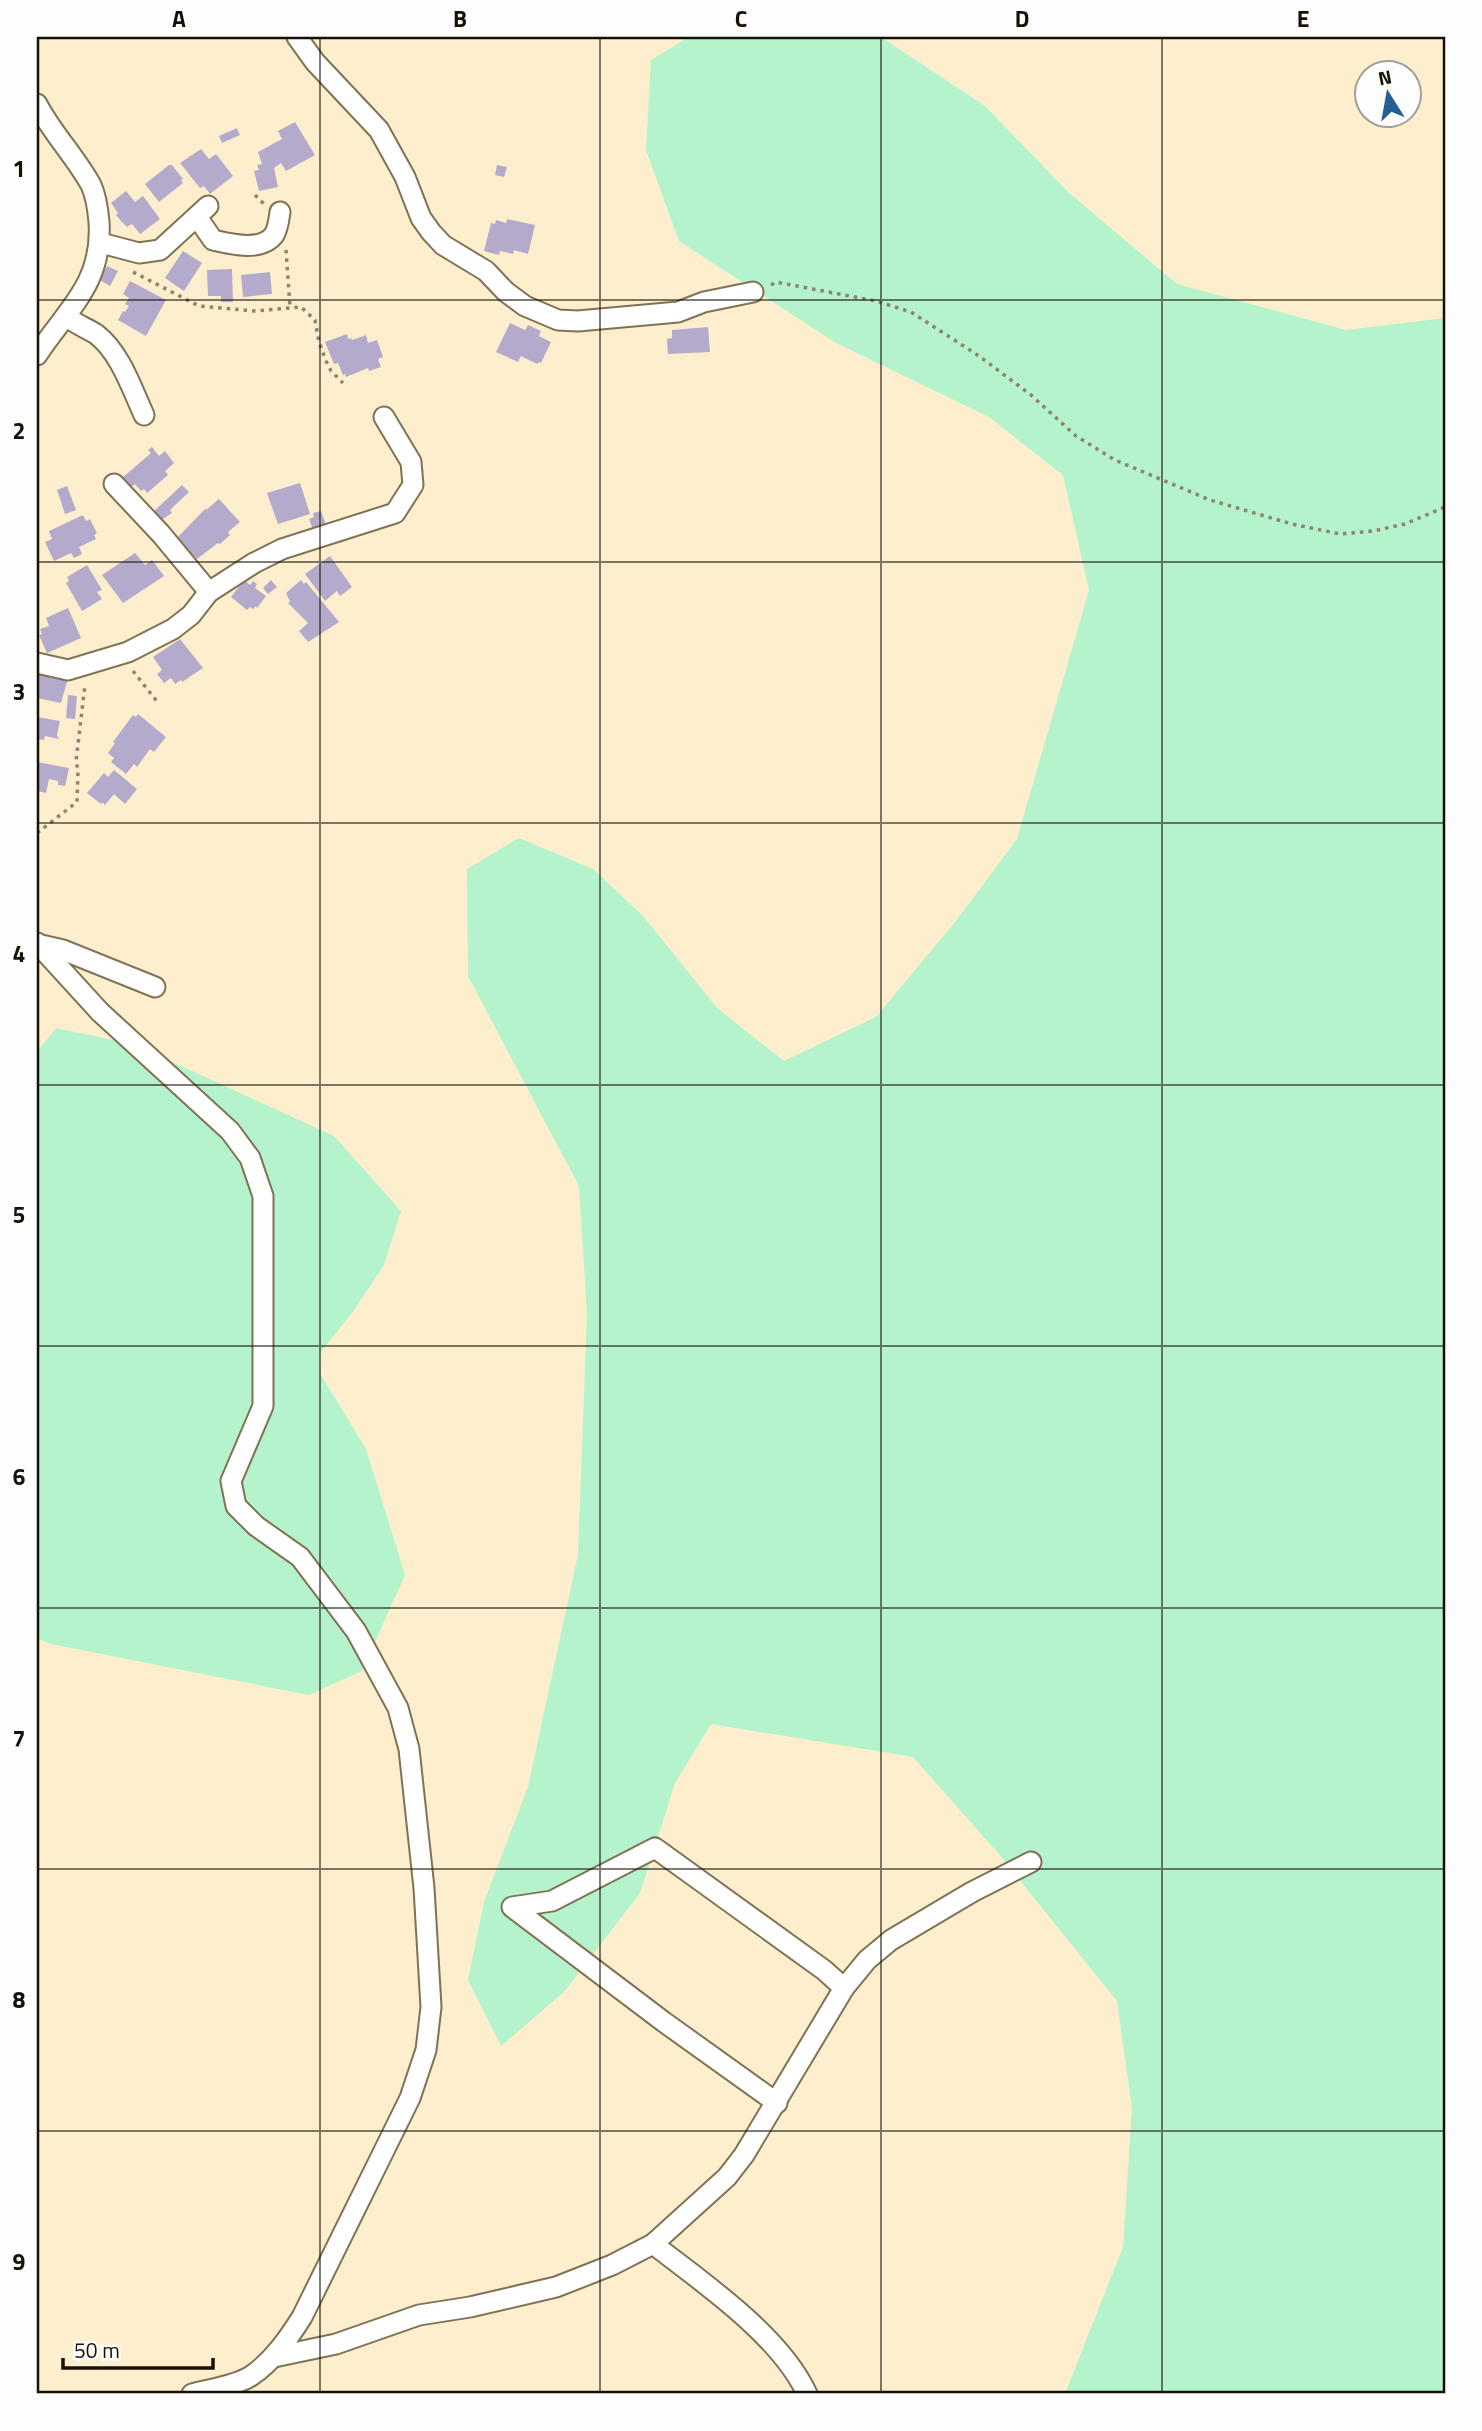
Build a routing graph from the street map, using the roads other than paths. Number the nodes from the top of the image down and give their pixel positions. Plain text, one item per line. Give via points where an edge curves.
1 (297, 37) edge
2 (37, 104) edge
3 (280, 212) dead end
4 (101, 243) junction
5 (753, 292) road end
6 (67, 317) junction
7 (37, 355) edge
8 (144, 415) dead end
9 (384, 417) dead end
10 (114, 484) dead end
11 (209, 592) junction
12 (37, 663) edge
13 (37, 944) edge
14 (155, 987) dead end
15 (1031, 1861) dead end
16 (844, 1988) junction
17 (777, 2103) junction
18 (653, 2244) junction
19 (274, 2357) junction
20 (192, 2394) edge
21 (807, 2394) edge

1 - 5 street via 379,130 431,232 525,306 558,320 578,321 677,312
2 - 4 street via 92,188
3 - 4 street via 275,233 264,244 213,240 202,211 160,250 139,253
4 - 6 street via 86,287
6 - 7 street
6 - 8 street via 96,334 115,355
9 - 11 street via 411,462 413,485 395,513 282,549
10 - 11 street
11 - 12 street via 173,629 114,657 68,670
13 - 14 street
13 - 19 street via 100,1012 230,1131 250,1158 263,1196 263,1406 231,1481 236,1506 256,1527 300,1557 356,1631 398,1708 409,1749 431,2007 426,2050 410,2098 302,2317
15 - 16 street via 891,1940
16 - 17 street
16 - 17 street via 654,1848 552,1901 512,1907
17 - 18 street via 727,2177
18 - 19 street via 556,2287 419,2315 336,2344
18 - 21 street via 739,2311 775,2348
19 - 20 street via 249,2377

